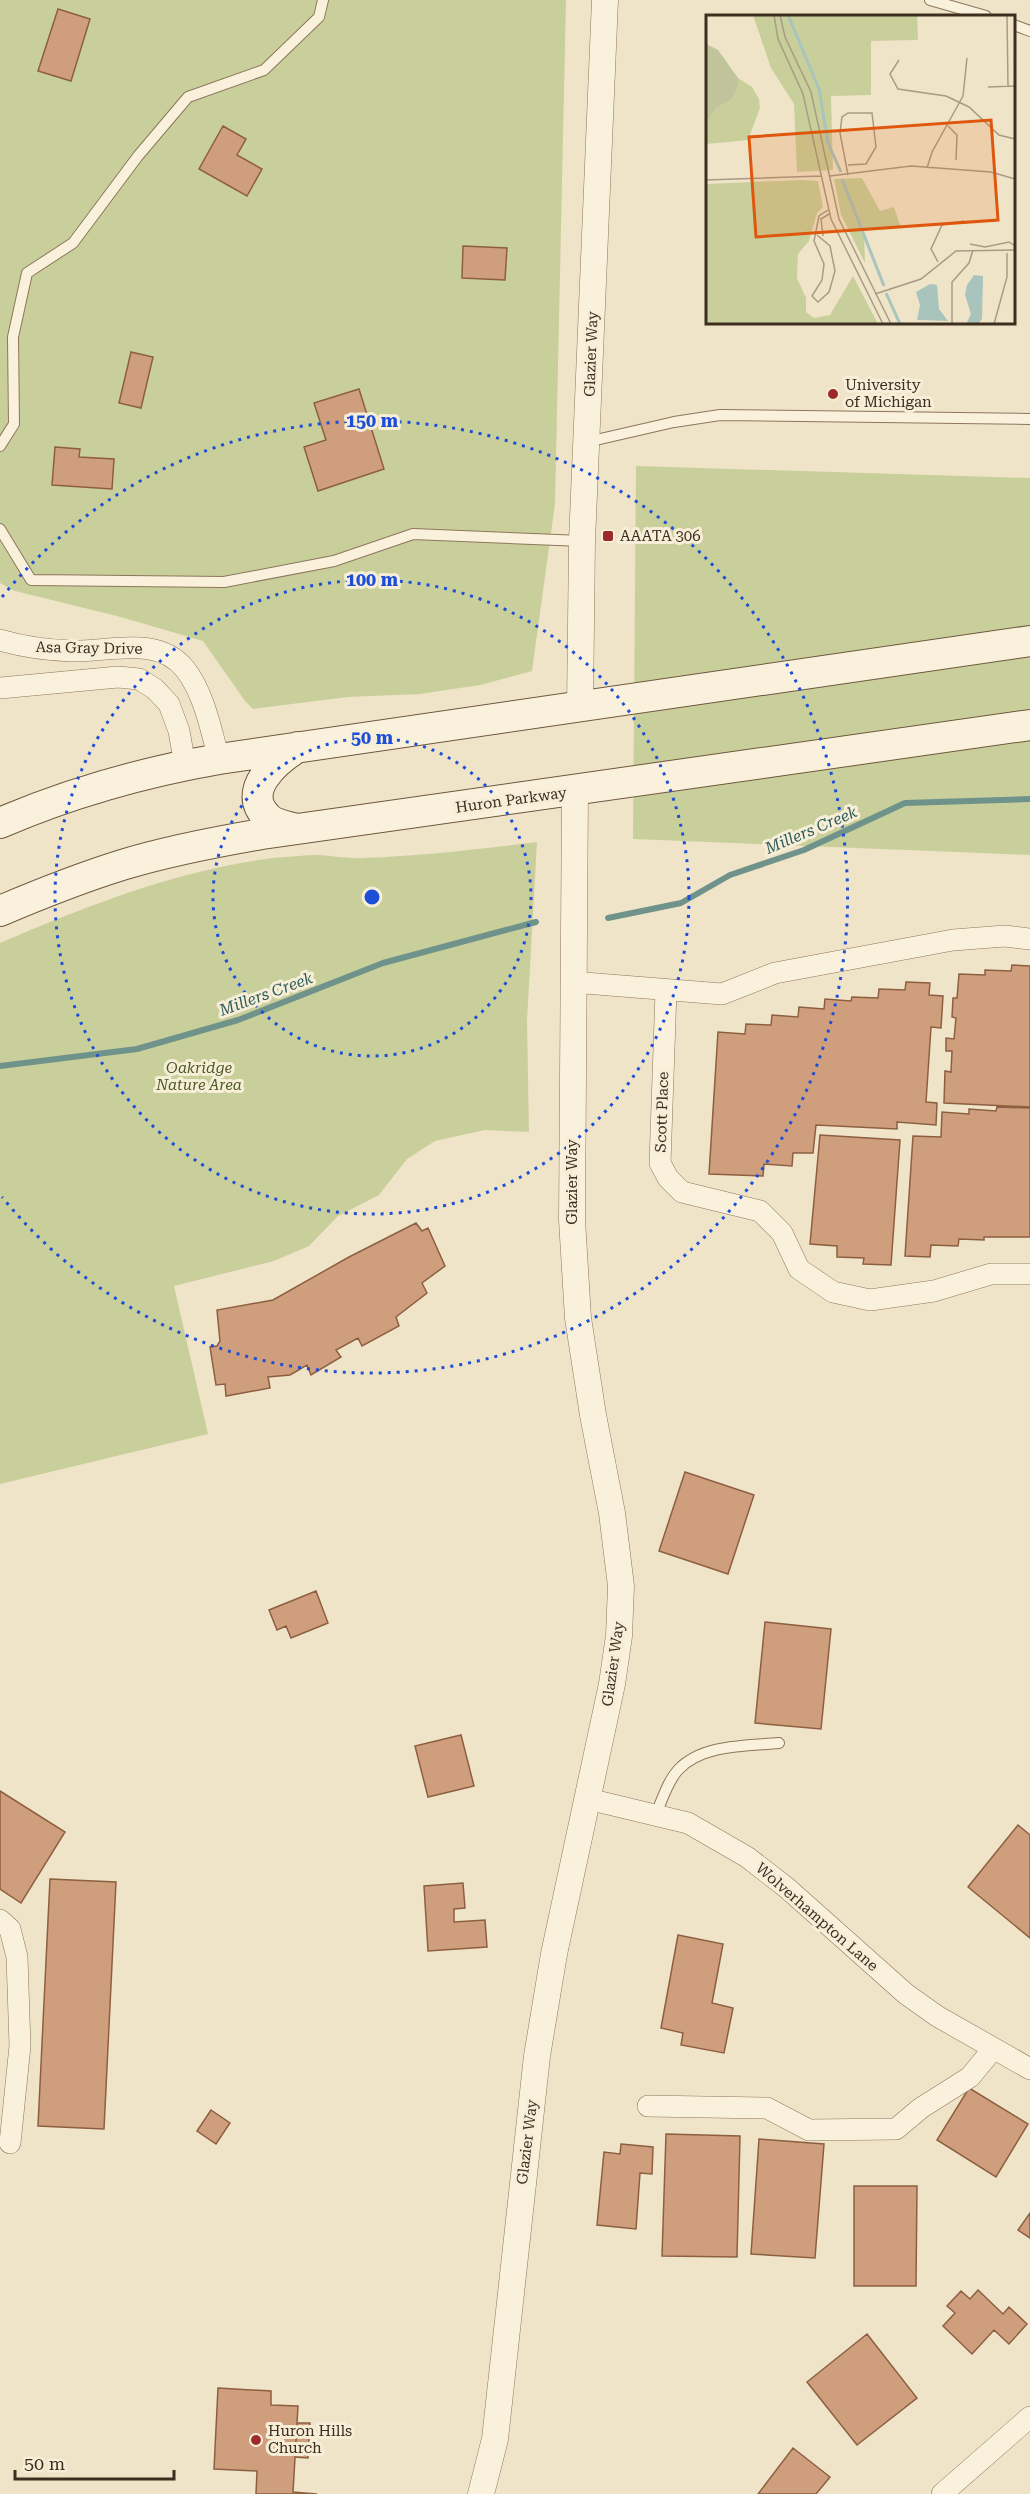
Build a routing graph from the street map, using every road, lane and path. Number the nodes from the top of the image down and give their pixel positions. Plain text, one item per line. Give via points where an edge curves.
1 (323, 0) edge
2 (605, 0) edge
3 (930, 0) edge
4 (982, 15) edge
5 (1015, 25) edge
6 (1030, 31) edge
7 (1030, 419) edge
8 (587, 442) junction
9 (0, 446) edge
10 (0, 529) edge
11 (582, 541) junction
12 (0, 640) edge
13 (1026, 644) edge
14 (0, 688) edge
15 (580, 707) junction
16 (1030, 707) edge
17 (1030, 725) edge
18 (939, 738) junction
19 (298, 747) junction
20 (219, 759) junction
21 (185, 765) junction
22 (575, 790) junction
23 (0, 823) edge
24 (297, 829) junction
25 (0, 911) edge
26 (1030, 939) edge
27 (572, 982) junction
28 (666, 991) junction
29 (1030, 1274) edge
30 (779, 1743) dead end
31 (588, 1799) junction
32 (655, 1816) junction
33 (0, 1920) edge
34 (993, 2049) junction
35 (1030, 2069) edge
36 (648, 2106) dead end
37 (10, 2143) dead end
38 (1030, 2417) edge
39 (481, 2494) edge
40 (942, 2494) edge

1 - 9 lane via 319,17 264,70 188,97 73,243 27,273 13,337 14,424
2 - 8 street, Glazier Way
3 - 4 lane
5 - 6 lane
7 - 8 lane via 720,415
8 - 11 street, Glazier Way
10 - 11 lane via 31,580 224,582 334,561 413,534
11 - 15 street, Glazier Way
12 - 20 street, Asa Gray Drive via 25,647 74,651 130,647 167,654 185,668 198,692
13 - 15 main road
14 - 21 street, Asa Gray Drive via 118,677 139,679 169,704
15 - 19 main road
16 - 18 main road
17 - 18 main road, Huron Parkway
18 - 22 main road, Huron Parkway
19 - 20 main road
19 - 24 main road via 265,773 259,796 268,818
20 - 21 main road
21 - 23 main road via 77,794
22 - 24 main road, Huron Parkway
22 - 27 street, Glazier Way
24 - 25 main road, Huron Parkway via 196,846 122,865
26 - 28 street via 1005,936 953,940 775,974 722,994
27 - 28 street
27 - 31 street, Glazier Way via 572,1220 578,1318 621,1586 618,1645
28 - 29 street, Scott Place via 660,1163 682,1192 760,1210 782,1233 799,1269 833,1292 870,1300 934,1291 991,1274
30 - 32 lane via 725,1748 698,1756 678,1770
31 - 32 street, Wolverhampton Lane
31 - 39 street, Glazier Way via 554,1954 537,2056 493,2451
32 - 34 street, Wolverhampton Lane via 688,1823 747,1857 906,1994
33 - 37 street via 10,1929 17,1957 20,2046
34 - 35 street, Wolverhampton Lane
34 - 36 street via 970,2076 896,2129 809,2130 767,2109
38 - 40 street

